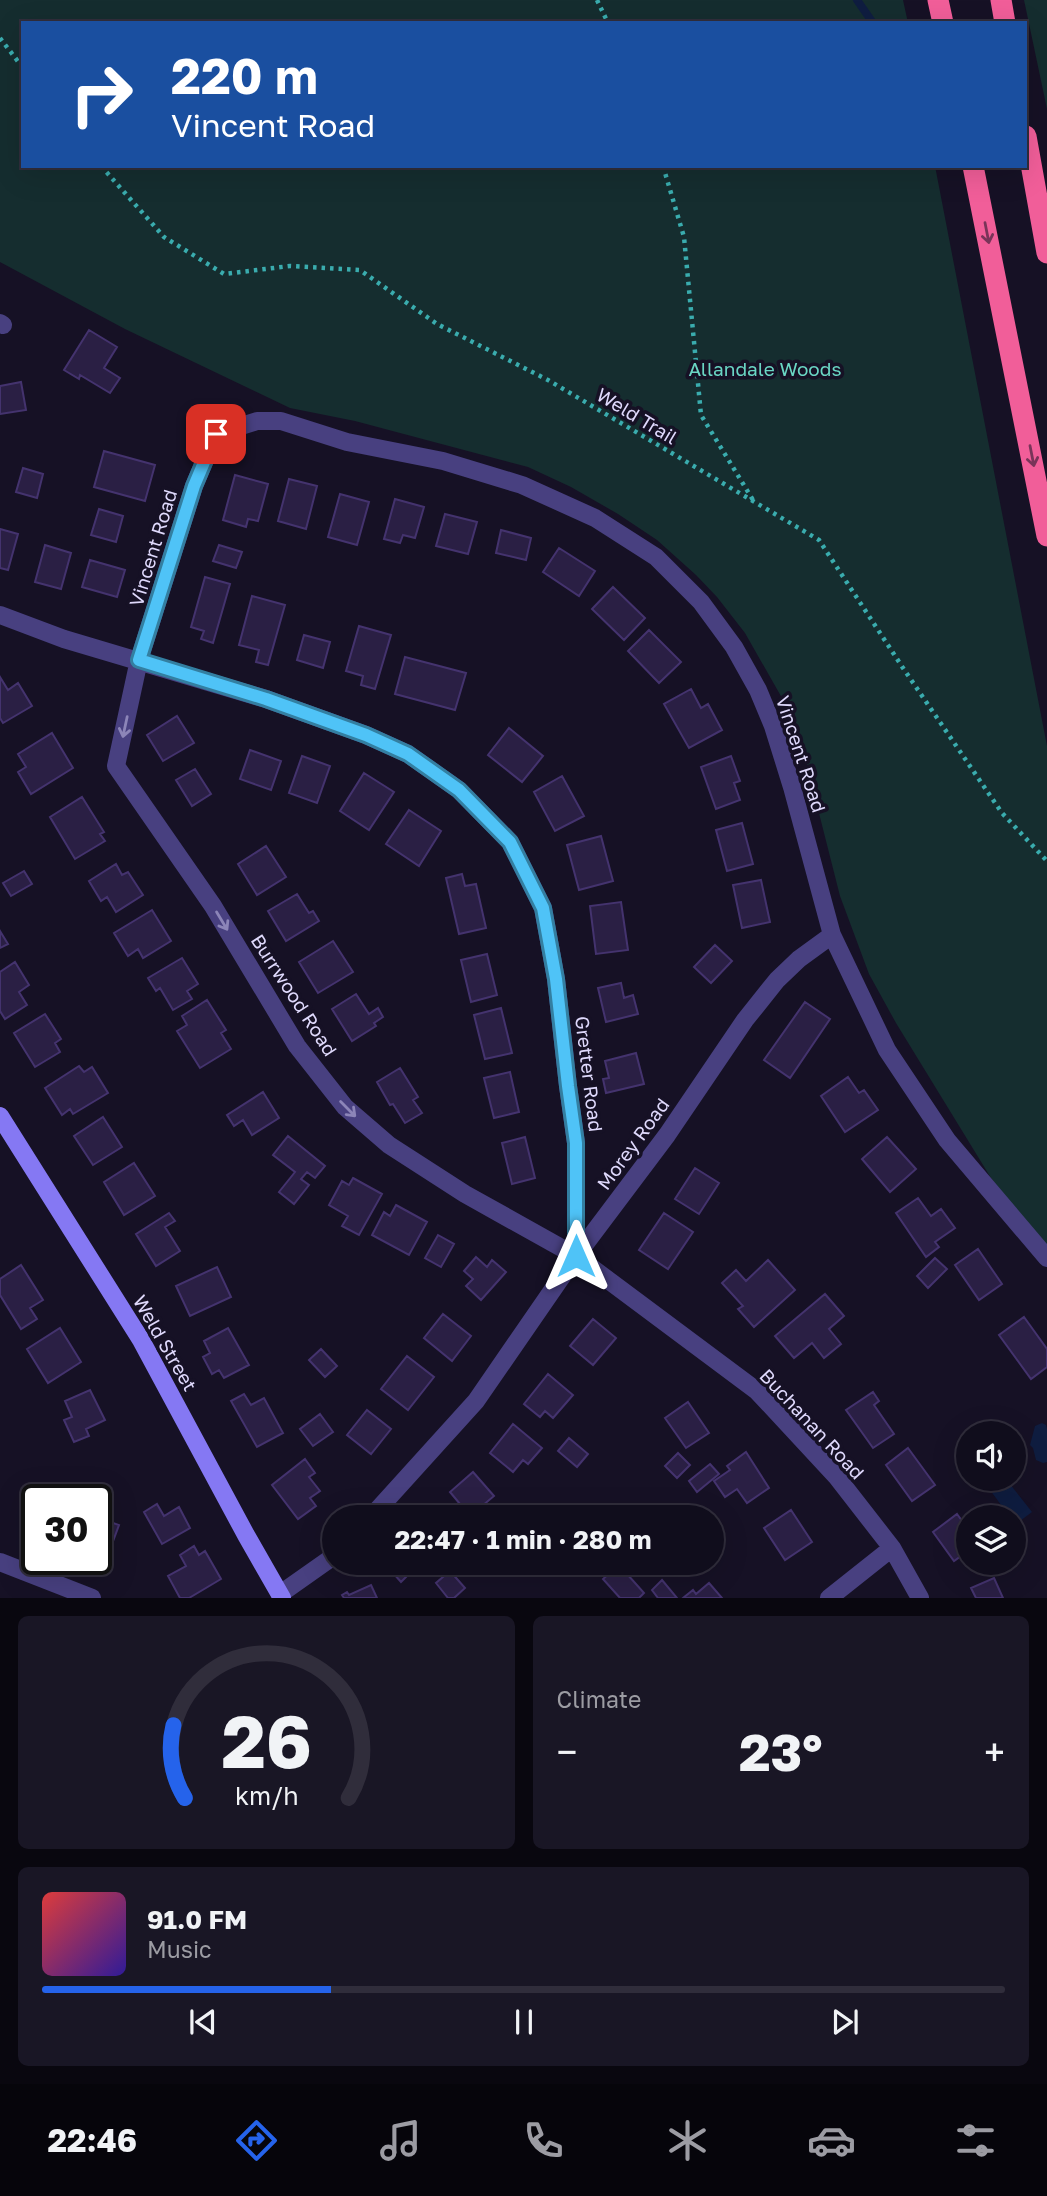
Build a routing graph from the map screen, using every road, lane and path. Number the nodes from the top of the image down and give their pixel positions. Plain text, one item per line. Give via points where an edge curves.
1 (597, 0) edge
2 (939, 0) edge
3 (1001, 0) edge
4 (607, 21) edge
5 (943, 21) edge
6 (1005, 21) edge
7 (0, 38) edge
8 (21, 65) edge
9 (1027, 142) edge
10 (103, 168) edge
11 (664, 168) edge
12 (973, 168) edge
13 (1047, 253) edge
14 (755, 502) junction
15 (1047, 536) edge
16 (0, 615) edge
17 (139, 660) junction
18 (1047, 861) edge
19 (832, 935) junction
20 (0, 1116) edge
21 (576, 1256) junction
22 (1047, 1258) edge
23 (382, 1505) edge
24 (892, 1548) junction
25 (0, 1562) edge
26 (322, 1565) edge
27 (281, 1596) edge
28 (92, 1598) edge
29 (829, 1598) edge
30 (920, 1598) edge

1 - 4 path
2 - 5 highway
3 - 6 highway
7 - 8 path
9 - 13 highway
10 - 14 path, Weld Trail via 164,237 224,274 290,266 360,270 437,324 548,380
11 - 14 path via 684,237 701,415
12 -> 15 highway
14 - 18 path, Weld Trail via 819,540 1002,813
16 - 17 street, Gretter Road
17 - 19 street, Vincent Road via 194,486 216,434 257,421 282,421 347,442 443,461 522,485 595,518 656,557 701,603 734,647 773,726
17 -> 21 street, Burrwood Road via 116,766 213,906 297,1046 345,1107 389,1145
17 - 21 street, Gretter Road via 266,699 408,754 459,790 510,842 543,908 556,979 576,1143
19 - 21 street, Morey Road via 784,973 745,1020 667,1135
19 - 22 street, Vincent Road via 887,1050 916,1095 947,1140
20 - 27 street, Weld Street via 141,1340
21 - 23 street, Morey Road via 476,1401
21 - 24 street, Buchanan Road via 757,1391 836,1476
24 - 29 street
24 - 30 street, Buchanan Road
25 - 28 street
26 - 27 street

